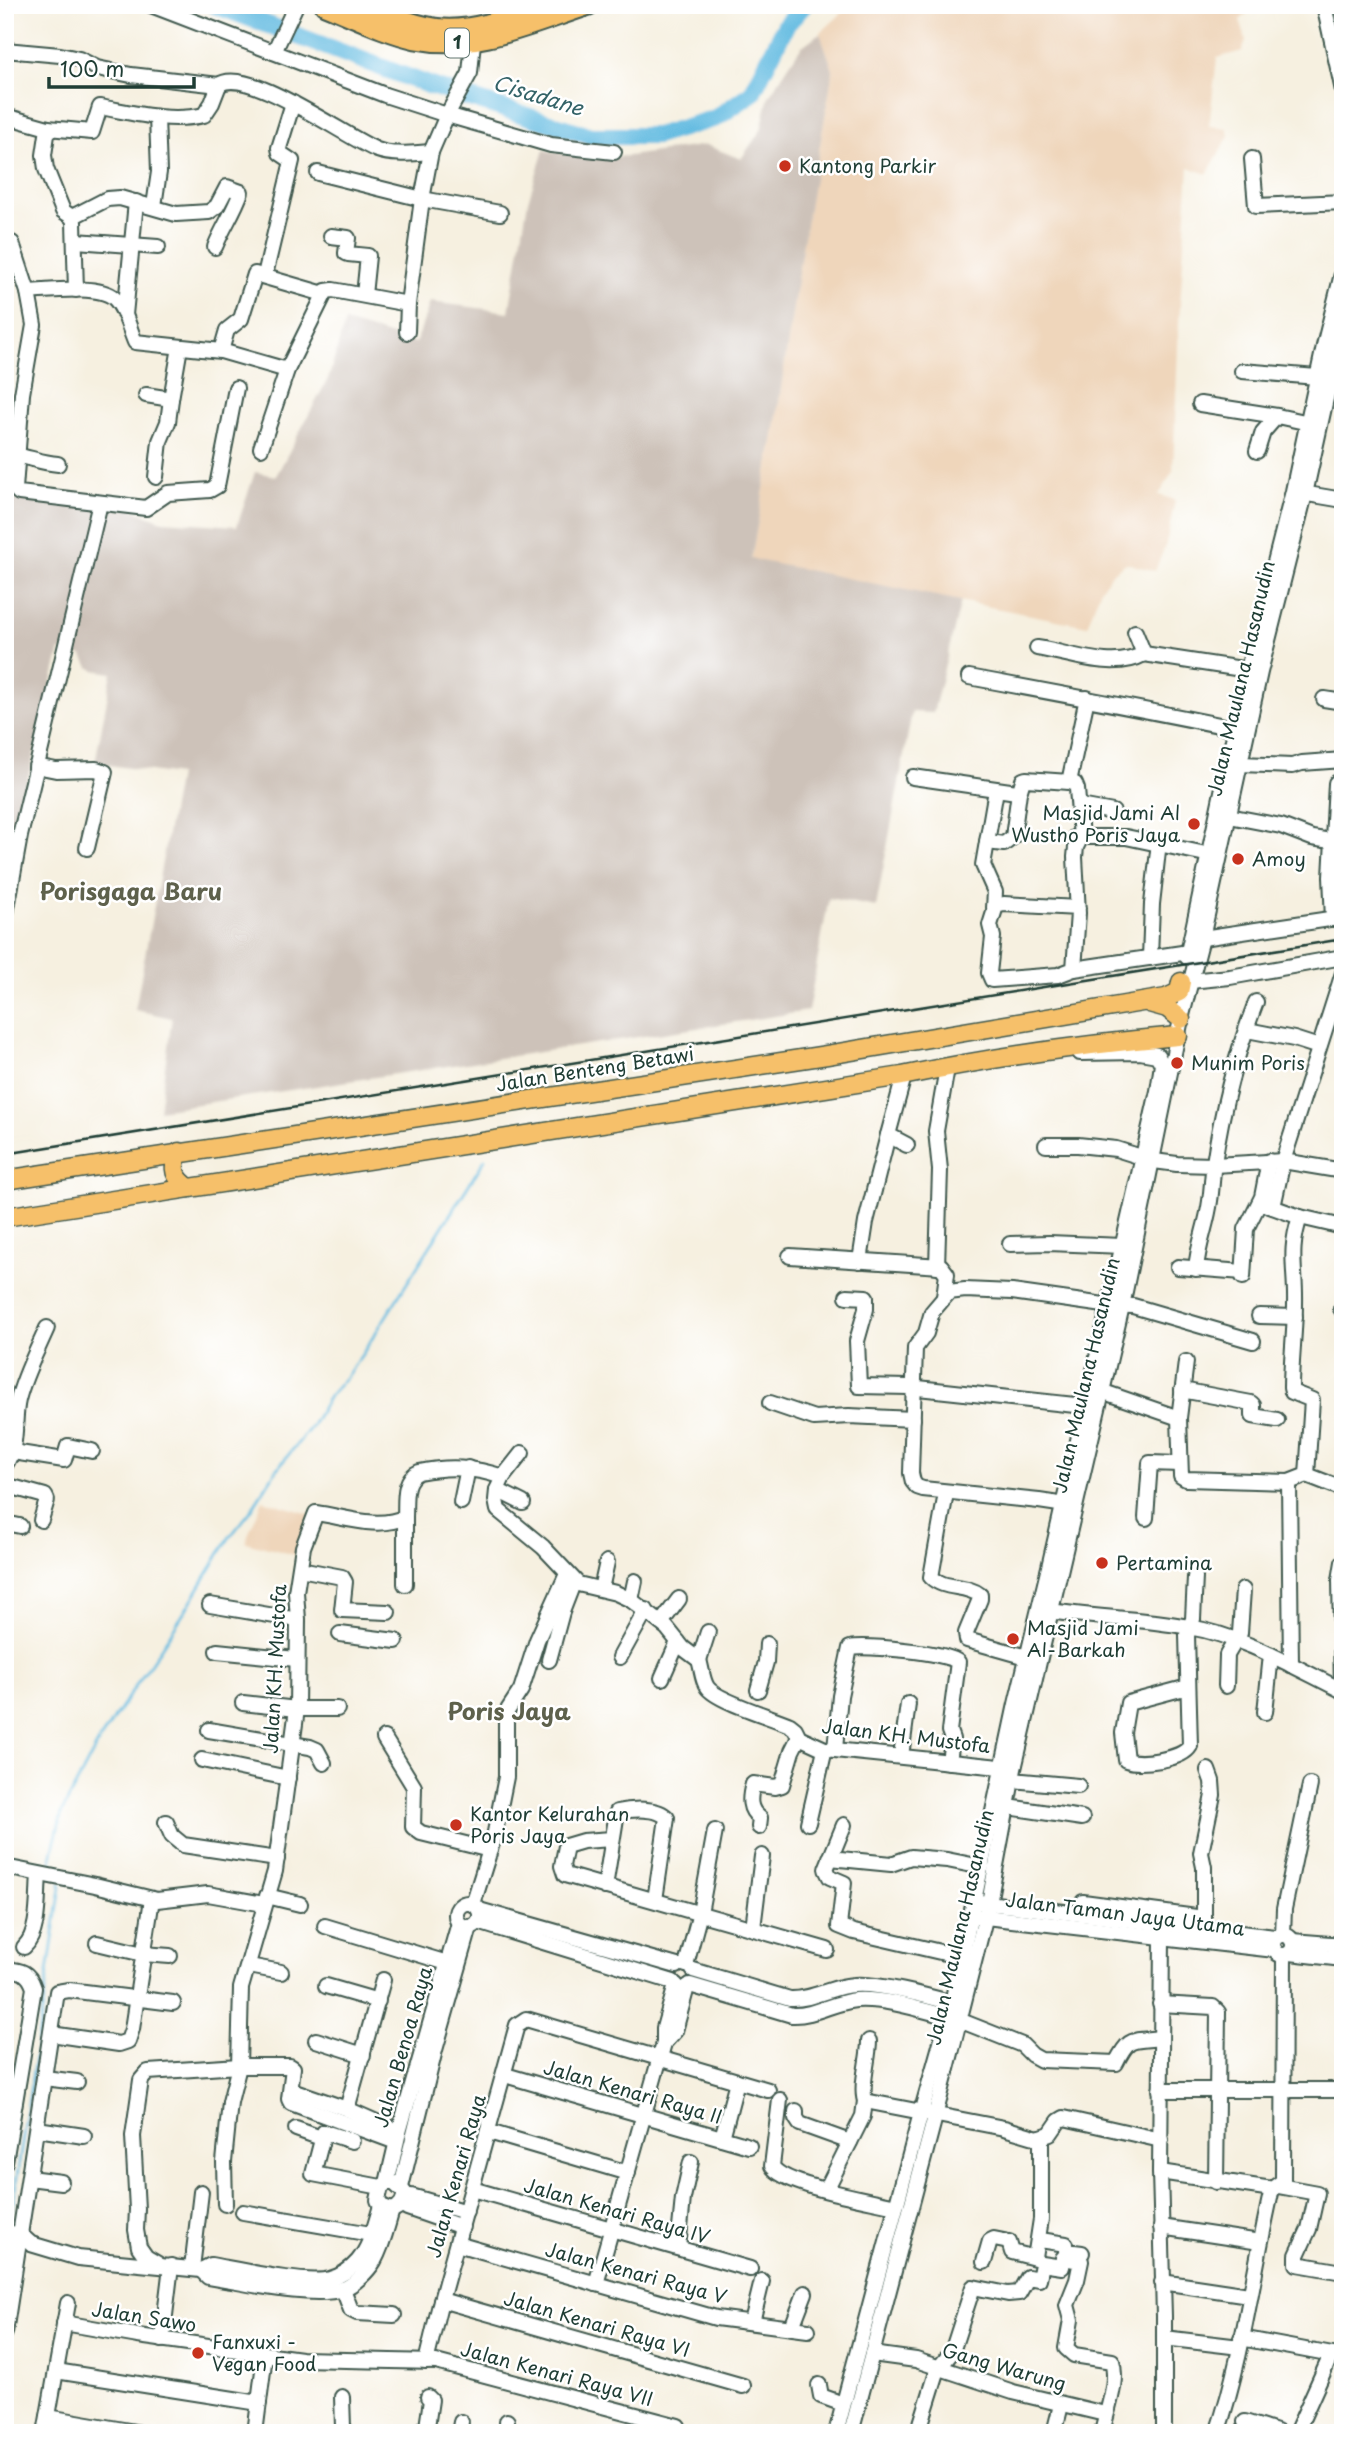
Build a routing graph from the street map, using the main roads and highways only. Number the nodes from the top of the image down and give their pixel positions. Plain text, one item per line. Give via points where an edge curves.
1 (325, 5) edge
2 (365, 5) edge
3 (545, 5) edge
4 (589, 5) edge
5 (1186, 982) road end
6 (1142, 1002) junction
7 (961, 1033) junction
8 (827, 1055) junction
9 (966, 1064) junction
10 (837, 1085) junction
11 (167, 1158) junction
12 (5, 1180) edge
13 (185, 1186) junction
14 (158, 1189) junction
15 (5, 1217) edge

1 - 4 highway, 1 via 407,37 438,42 473,42
2 - 3 highway, 1 via 444,29 481,25
5 - 6 main road, Jalan Benteng Betawi via 1175,995
6 - 7 main road, Jalan Benteng Betawi
6 - 9 main road via 1167,1008 1180,1028
7 - 8 main road, Jalan Benteng Betawi
7 - 9 main road via 956,1038 956,1053
8 - 10 main road via 826,1073
8 - 11 main road, Jalan Benteng Betawi
9 - 10 main road
10 - 13 main road
11 - 12 main road, Jalan Benteng Betawi
11 - 13 main road
11 - 14 main road
13 - 14 main road
14 - 15 main road

